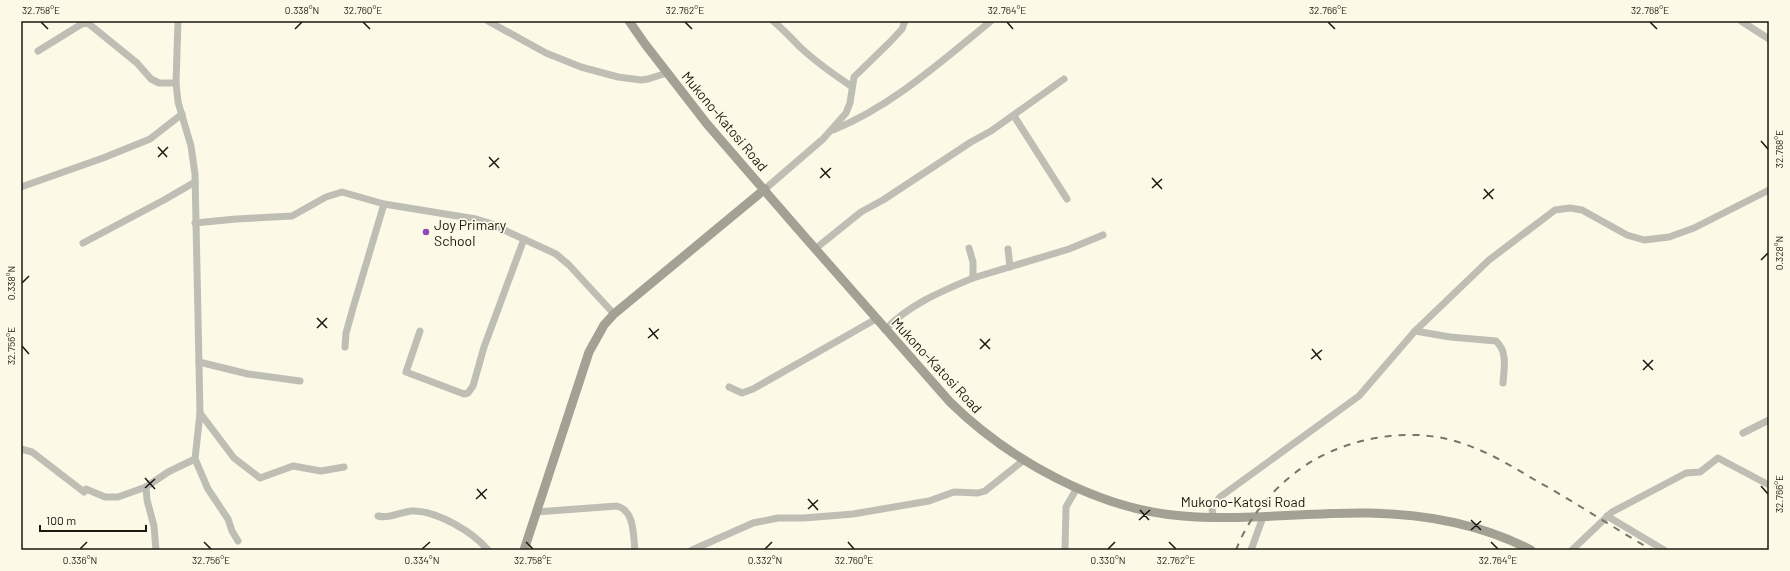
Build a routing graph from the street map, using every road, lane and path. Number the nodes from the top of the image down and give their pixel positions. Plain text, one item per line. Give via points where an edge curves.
1 (178, 21) edge
2 (488, 21) edge
3 (629, 21) edge
4 (773, 21) edge
5 (906, 21) edge
6 (991, 21) edge
7 (1741, 21) edge
8 (1769, 39) edge
9 (38, 51) dead end
10 (667, 73) junction
11 (1064, 79) dead end
12 (176, 83) junction
13 (851, 86) junction
14 (182, 114) junction
15 (1014, 116) junction
16 (830, 131) junction
17 (195, 182) junction
18 (21, 187) edge
19 (765, 189) junction
20 (1769, 190) edge
21 (1067, 199) dead end
22 (384, 204) junction
23 (195, 223) junction
24 (1103, 235) dead end
25 (524, 239) junction
26 (83, 243) dead end
27 (969, 248) dead end
28 (815, 249) junction
29 (1008, 249) dead end
30 (1010, 267) junction
31 (973, 278) junction
32 (614, 314) junction
33 (876, 319) junction
34 (885, 330) junction
35 (420, 331) dead end
36 (1416, 331) junction
37 (345, 347) dead end
38 (199, 362) junction
39 (300, 381) dead end
40 (1503, 383) dead end
41 (729, 387) dead end
42 (200, 413) junction
43 (1769, 420) edge
44 (1743, 433) dead end
45 (21, 450) edge
46 (195, 459) junction
47 (1024, 460) junction
48 (344, 467) dead end
49 (1769, 485) edge
50 (146, 487) junction
51 (1077, 488) junction
52 (536, 512) junction
53 (378, 516) dead end
54 (1607, 516) junction
55 (1213, 517) junction
56 (1263, 517) junction
57 (238, 541) dead end
58 (156, 550) edge
59 (488, 550) edge
60 (524, 550) edge
61 (635, 550) edge
62 (692, 550) edge
63 (1065, 550) edge
64 (1251, 550) edge
65 (1531, 550) edge
66 (1572, 550) edge
67 (1664, 550) edge

1 - 12 street
2 - 10 street via 546,53 581,68 618,78 641,80
3 - 10 main road, Mukono-Katosi Road
4 - 13 street via 820,64
5 - 13 street via 890,42 854,77
6 - 16 street via 885,102 853,122
7 - 8 street
9 - 12 street via 86,23 137,63 151,79 159,83
10 - 19 main road, Mukono-Katosi Road via 707,124
11 - 15 street
12 - 14 street
13 - 16 street via 846,113
14 - 17 street via 191,146
14 - 18 street via 150,139
15 - 21 street
15 - 28 street via 861,212
16 - 19 street
17 - 23 street
17 - 26 street
19 - 28 main road, Mukono-Katosi Road
19 - 32 main road
20 - 36 street via 1694,228 1669,237 1644,240 1627,235 1582,210 1555,210 1489,260
22 - 23 street via 342,192 326,197 292,216
22 - 25 street via 476,219
22 - 37 street via 353,308
23 - 38 street
24 - 30 street via 1069,249
25 - 32 street via 548,249 569,265
25 - 35 street via 484,347 473,386 468,393 464,394 406,372
27 - 31 street via 974,262
28 - 33 main road, Mukono-Katosi Road
29 - 30 street
30 - 31 street
31 - 34 street via 928,299 895,319
32 - 52 main road via 601,330 589,352
33 - 34 main road, Mukono-Katosi Road
33 - 41 street via 753,389 742,393
34 - 47 main road, Mukono-Katosi Road via 971,422
36 - 40 street via 1496,341 1502,346 1504,356
36 - 55 street via 1359,396 1220,497 1212,508
38 - 39 street via 248,374
38 - 42 street
42 - 46 street
42 - 48 street via 234,458 260,478 294,466 321,471
43 - 44 street
45 - 50 street via 32,452 84,492 86,489 105,497 118,497
46 - 50 street via 168,472
46 - 57 street via 208,489 228,519
47 - 51 main road, Mukono-Katosi Road
47 - 62 street via 985,491 978,493 954,492 930,501 853,514 778,518 753,523
49 - 54 street via 1718,458 1700,472 1686,473
50 - 58 street
51 - 55 main road, Mukono-Katosi Road via 1131,507 1182,516
51 - 63 street via 1066,507
52 - 60 main road
52 - 61 street via 617,506 623,508 630,515
53 - 59 street via 384,518 400,512 423,512 446,520 468,532
54 - 66 street
54 - 67 street
55 - 56 main road, Mukono-Katosi Road
56 - 64 street
56 - 65 main road, Mukono-Katosi Road via 1367,513 1413,516 1472,526

